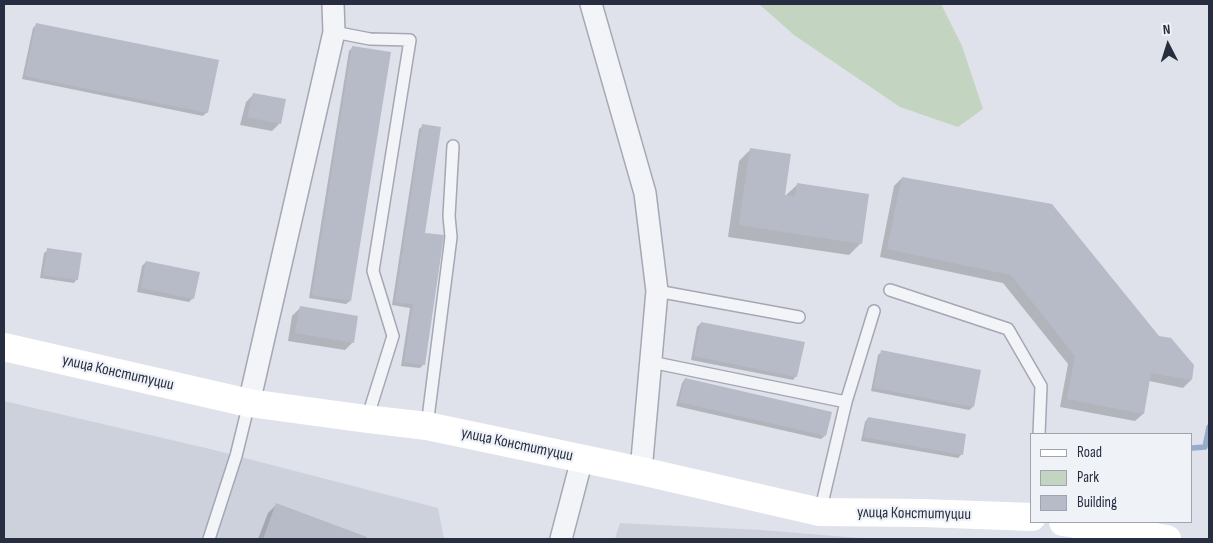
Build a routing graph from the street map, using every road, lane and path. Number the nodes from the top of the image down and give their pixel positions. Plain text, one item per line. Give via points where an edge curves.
1 (333, 4) edge
2 (590, 4) edge
3 (334, 32) junction
4 (453, 146) dead end
5 (890, 290) dead end
6 (657, 291) junction
7 (874, 311) dead end
8 (799, 317) dead end
9 (4, 347) edge
10 (651, 362) junction
11 (846, 402) junction
12 (249, 403) junction
13 (367, 420) junction
14 (427, 426) junction
15 (1038, 433) edge
16 (582, 459) junction
17 (641, 471) junction
18 (820, 512) junction
19 (1030, 517) edge
20 (1069, 523) edge
21 (209, 539) edge
22 (561, 539) edge
23 (1167, 539) edge

1 - 3 street
2 - 6 street via 645,193
3 - 12 street
3 - 13 lane via 370,39 410,40 373,271 393,336
4 - 14 lane via 451,237
5 - 15 lane via 1008,328 1041,386
6 - 8 lane
6 - 10 street
7 - 11 lane
9 - 12 main road, улица Конституции
10 - 11 lane
10 - 17 street
11 - 18 lane
12 - 13 main road, улица Конституции
12 - 21 lane
13 - 14 main road, улица Конституции
14 - 16 main road, улица Конституции
16 - 17 main road, улица Конституции
16 - 22 street
17 - 18 main road, улица Конституции
18 - 19 main road, улица Конституции
20 - 23 main road

